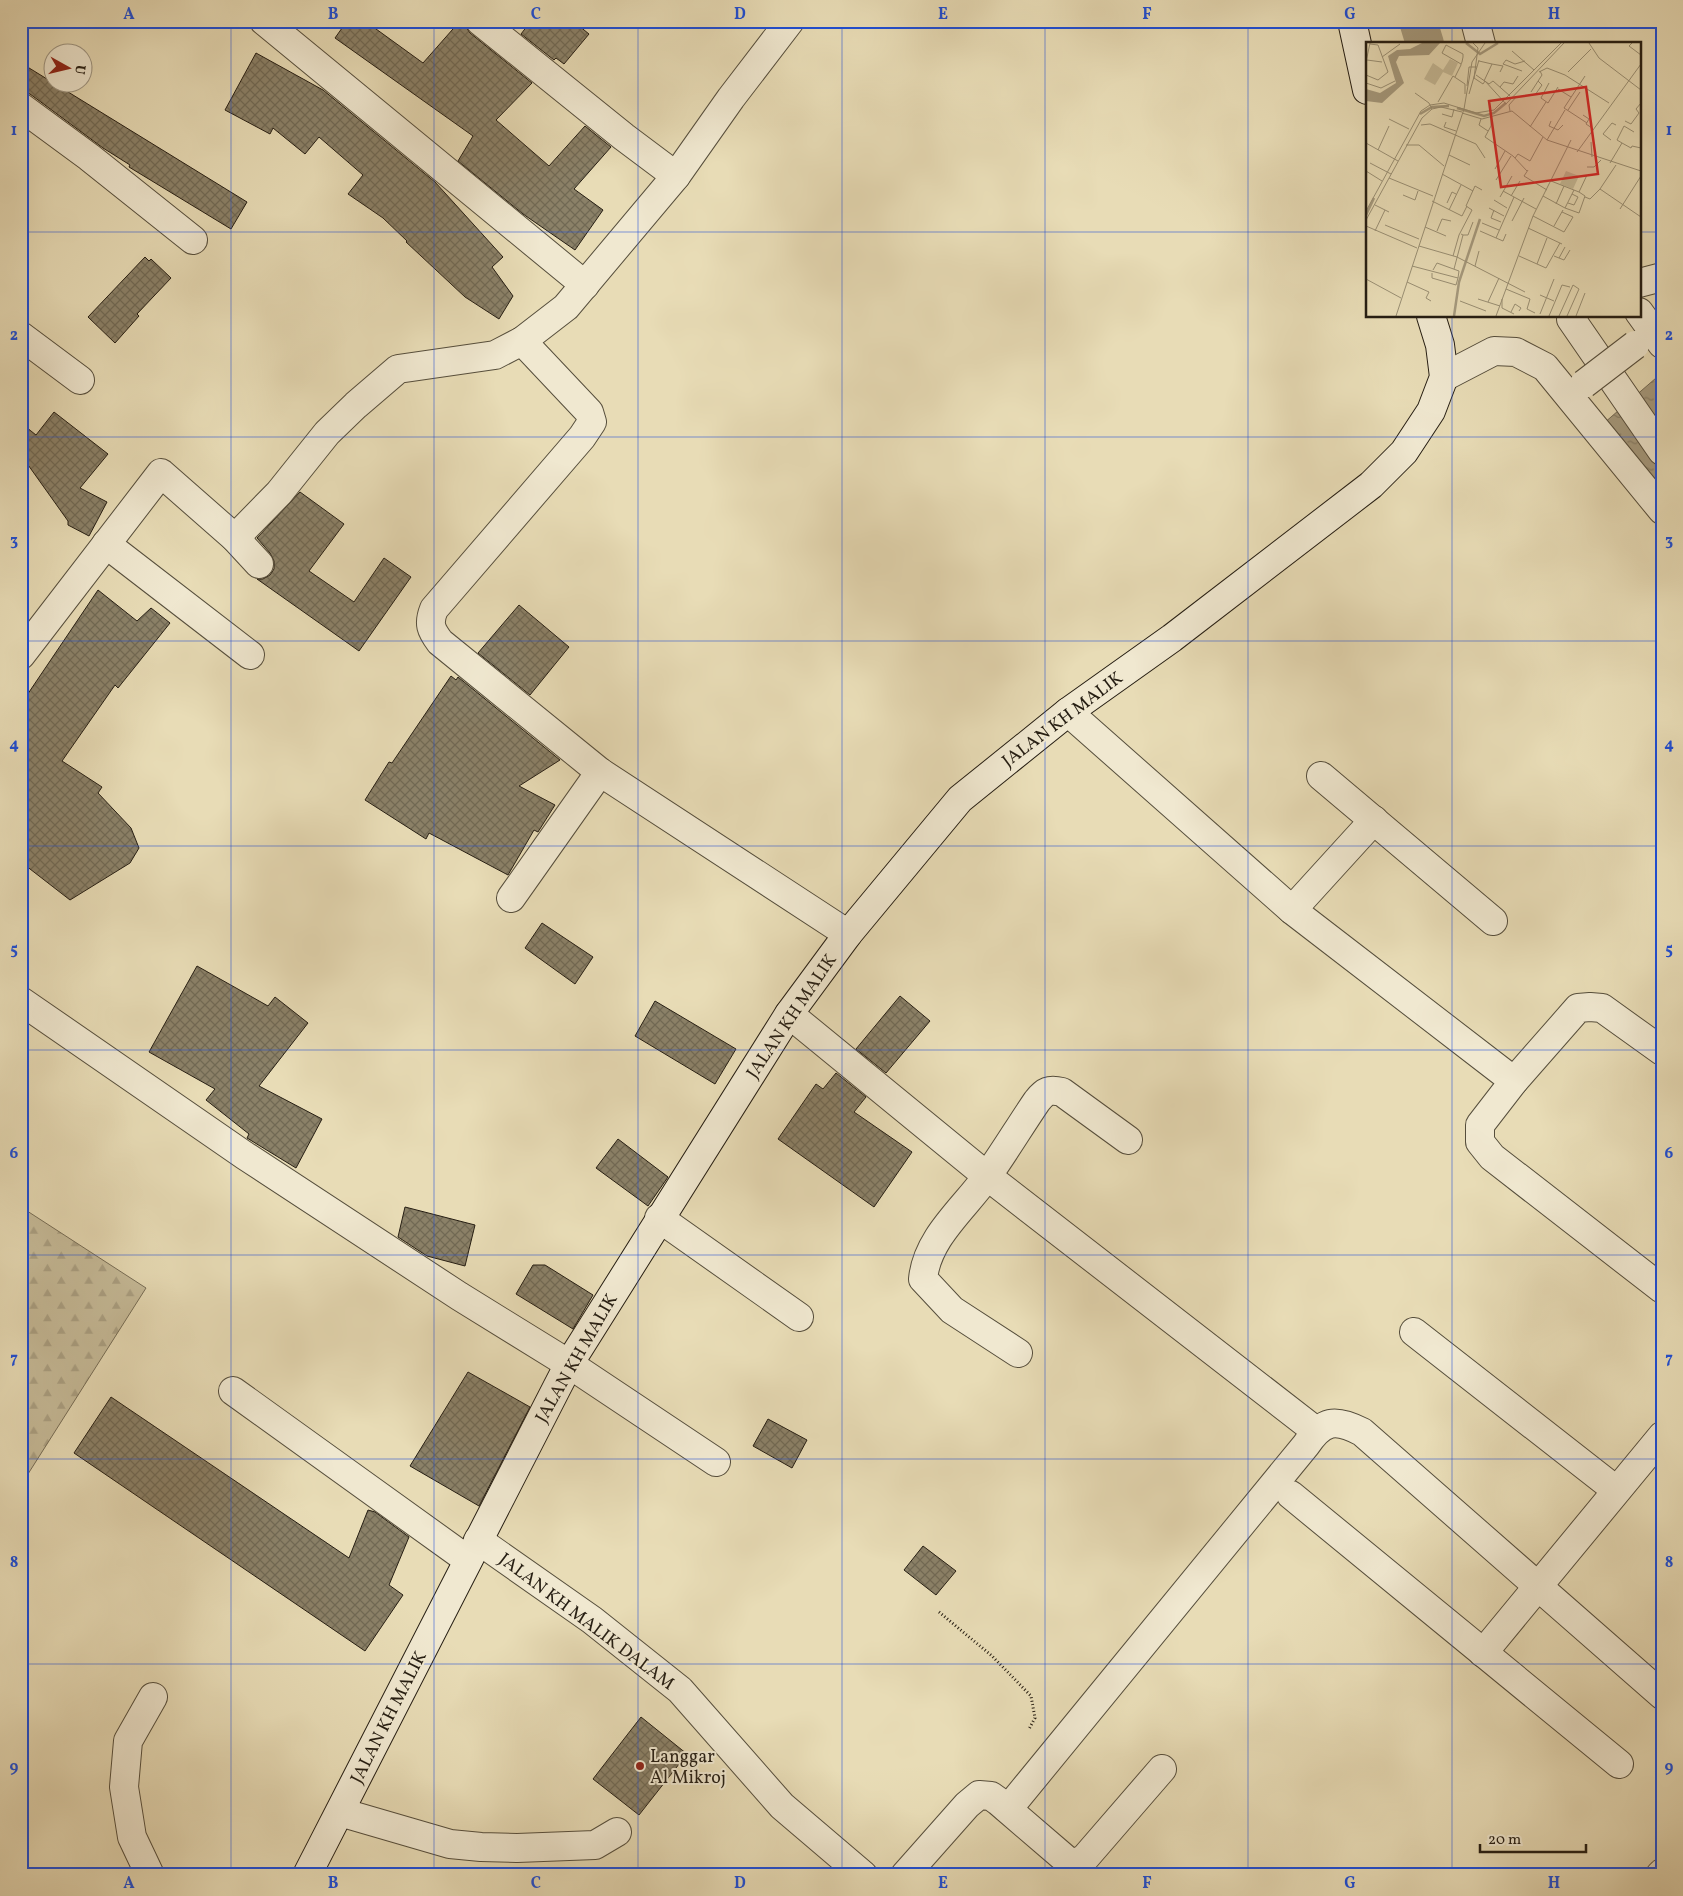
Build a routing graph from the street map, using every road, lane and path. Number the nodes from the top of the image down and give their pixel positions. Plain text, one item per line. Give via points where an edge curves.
1 (264, 21) edge
2 (480, 21) edge
3 (1352, 21) edge
4 (1475, 21) edge
5 (788, 22) edge
6 (1480, 42) edge
7 (1366, 85) edge
8 (21, 107) edge
9 (676, 176) junction
10 (193, 240) dead end
11 (1662, 277) edge
12 (1640, 283) edge
13 (585, 285) junction
14 (1432, 318) edge
15 (1571, 318) edge
16 (1647, 333) edge
17 (21, 336) edge
18 (522, 341) junction
19 (1444, 377) junction
20 (80, 380) dead end
21 (1576, 390) junction
22 (1662, 451) edge
23 (1662, 510) edge
24 (235, 538) junction
25 (106, 544) junction
26 (259, 564) dead end
27 (23, 649) edge
28 (250, 655) dead end
29 (1068, 712) junction
30 (600, 772) junction
31 (1321, 776) dead end
32 (1374, 820) junction
33 (511, 898) dead end
34 (1292, 910) junction
35 (1494, 921) dead end
36 (848, 934) junction
37 (21, 1001) edge
38 (789, 1014) junction
39 (1662, 1051) edge
40 (1514, 1081) junction
41 (1128, 1140) dead end
42 (987, 1176) junction
43 (659, 1218) junction
44 (1662, 1289) edge
45 (800, 1317) dead end
46 (1414, 1332) dead end
47 (1018, 1353) dead end
48 (569, 1364) junction
49 (232, 1391) dead end
50 (1316, 1431) junction
51 (1662, 1436) edge
52 (716, 1462) dead end
53 (1616, 1490) junction
54 (1291, 1495) dead end
55 (473, 1550) junction
56 (1538, 1585) junction
57 (939, 1612) dead end
58 (1483, 1653) junction
59 (1662, 1695) edge
60 (153, 1697) dead end
61 (1029, 1730) dead end
62 (1619, 1764) dead end
63 (1162, 1769) dead end
64 (1008, 1809) junction
65 (340, 1812) junction
66 (617, 1832) dead end
67 (150, 1875) edge
68 (307, 1875) edge
69 (862, 1875) edge
70 (905, 1875) edge

1 - 13 street
2 - 9 street
3 - 7 street
4 - 6 street
5 - 9 street
8 - 10 street
9 - 13 street
11 - 12 street
13 - 18 street via 566,307
14 - 19 street, JALAN KH MALIK via 1440,345
15 - 22 street
16 - 21 street, bridge
17 - 20 street
18 - 24 street via 495,355 398,369 327,433 279,493
18 - 30 street via 589,412 592,422 434,610 430,627 440,642
19 - 21 street via 1494,351 1516,352 1545,367
19 - 29 street, JALAN KH MALIK via 1431,410 1404,452 1371,485 1172,638
21 - 23 street
24 - 25 street via 161,472
24 - 26 street
25 - 27 street
25 - 28 street
29 - 34 street
29 - 36 street, JALAN KH MALIK via 960,799
30 - 33 street
30 - 36 street
31 - 32 street
32 - 34 street
32 - 35 street
34 - 40 street
36 - 38 street, JALAN KH MALIK
37 - 48 street via 244,1155
38 - 42 street
38 - 43 street, JALAN KH MALIK
39 - 40 street via 1602,1008 1578,1008
40 - 44 street via 1480,1125 1480,1142 1492,1157
41 - 42 street via 1062,1092 1051,1090 1044,1092 1037,1101
42 - 47 street via 933,1245 923,1279 952,1310
42 - 50 street
43 - 45 street
43 - 48 street, JALAN KH MALIK
46 - 53 street
48 - 52 street
48 - 55 street, JALAN KH MALIK
49 - 55 street, JALAN KH MALIK DALAM
50 - 56 street via 1334,1422 1362,1432
50 - 64 street
51 - 53 street
53 - 56 street
54 - 58 street
55 - 65 street, JALAN KH MALIK
55 - 69 street, JALAN KH MALIK DALAM via 592,1620 680,1690 782,1806
56 - 58 street
56 - 59 street
57 - 61 path via 992,1656 1031,1696 1035,1718
58 - 62 street
60 - 67 street via 128,1741 124,1787 132,1837
63 - 64 street via 1085,1858 1076,1862 1069,1862
64 - 70 street via 991,1796 979,1794
65 - 66 street via 450,1844 481,1847 595,1844
65 - 68 street, JALAN KH MALIK

